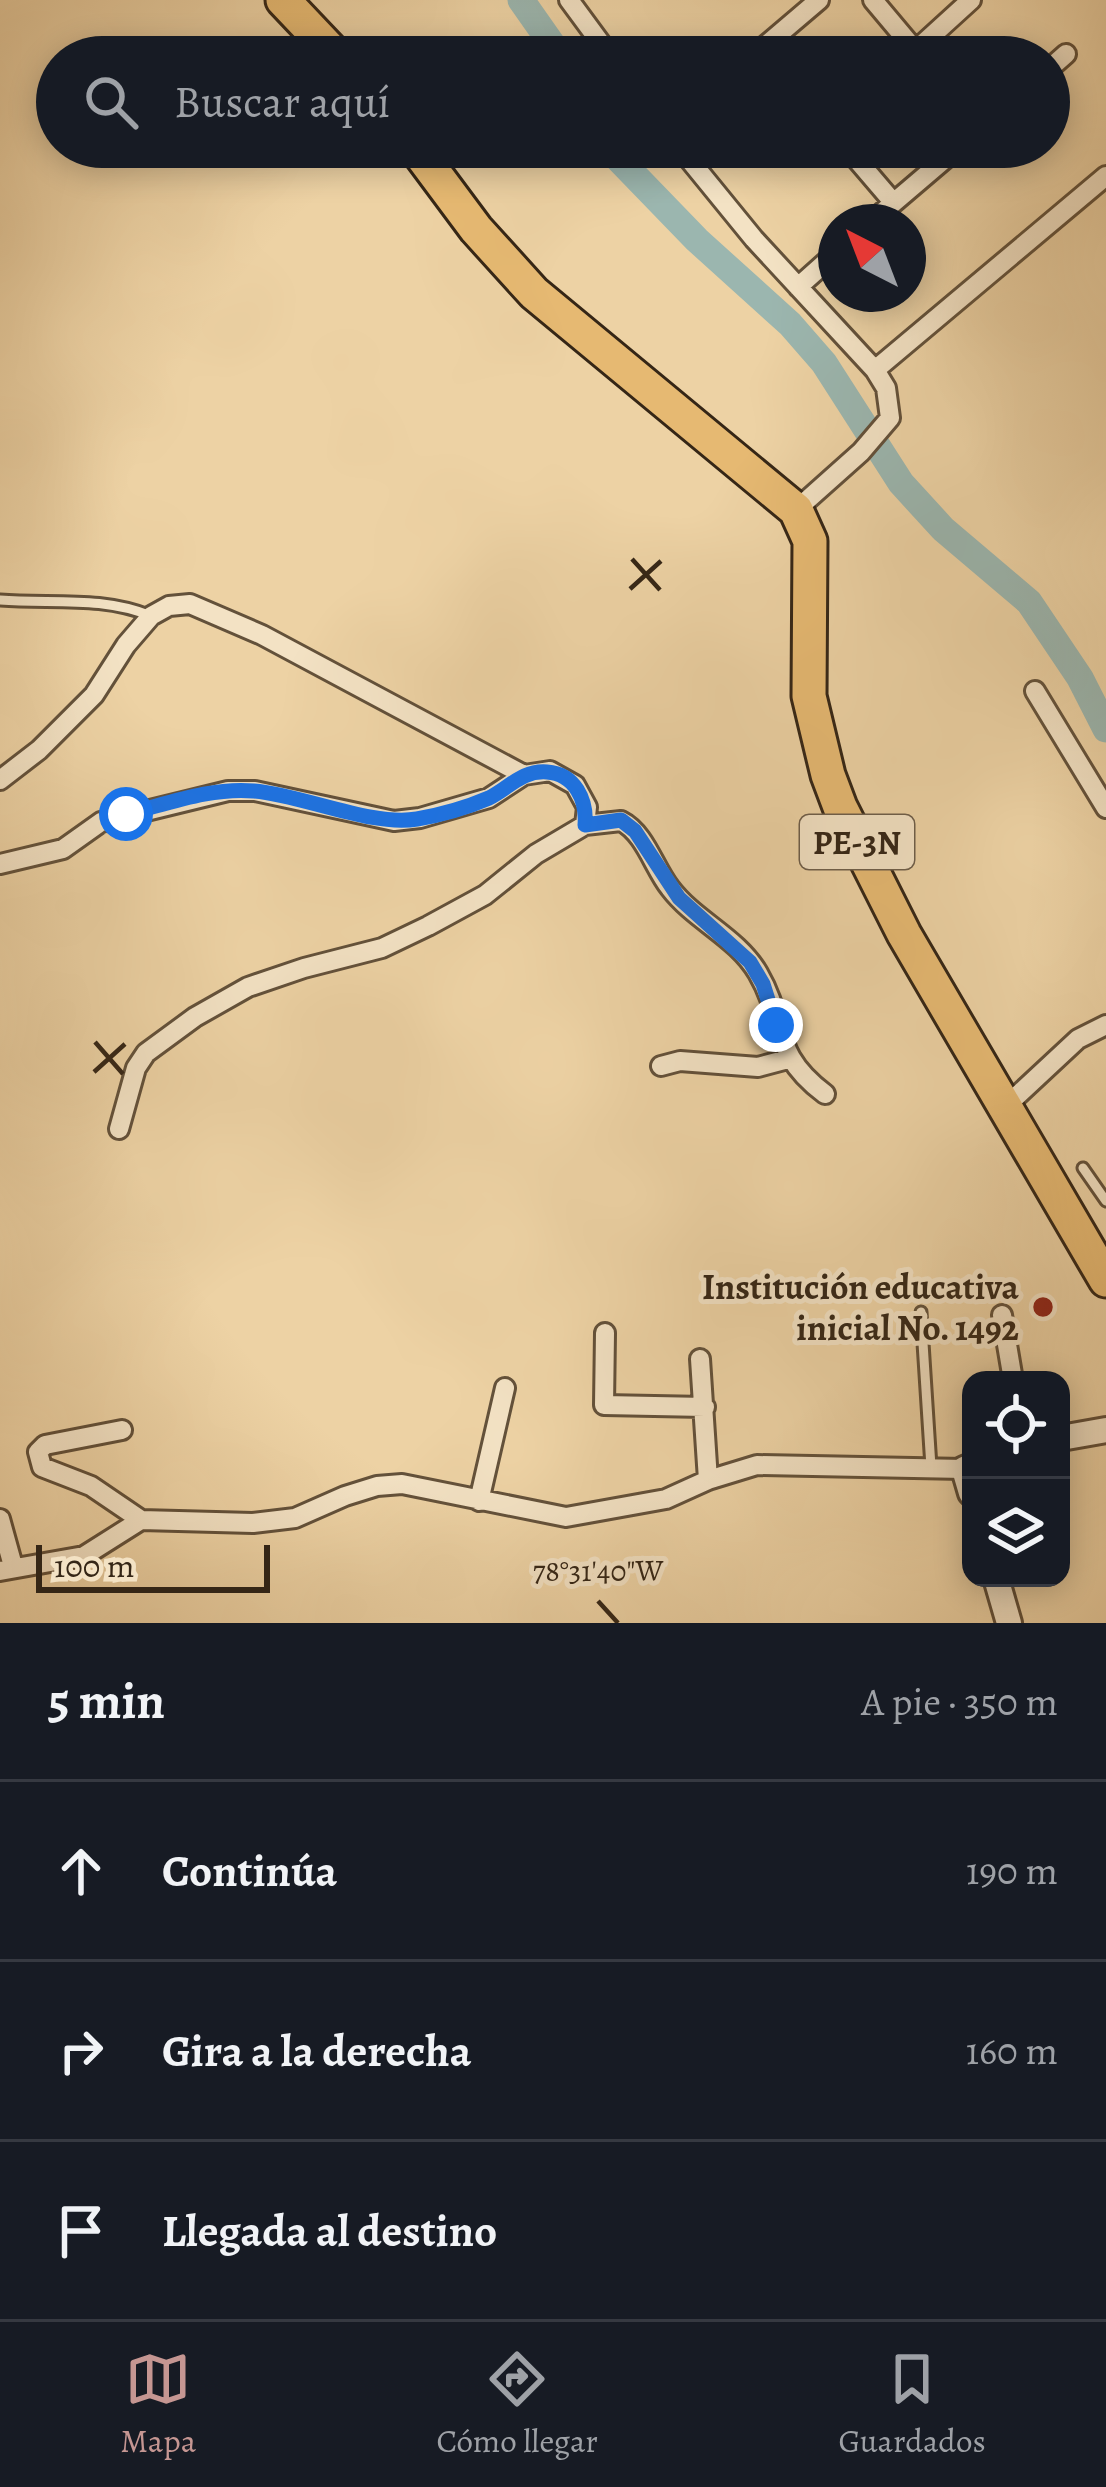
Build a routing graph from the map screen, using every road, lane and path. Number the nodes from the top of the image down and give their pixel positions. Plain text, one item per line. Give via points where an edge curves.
1 (284, 0) edge
2 (569, 0) edge
3 (819, 0) edge
4 (873, 0) edge
5 (971, 0) edge
6 (317, 36) edge
7 (596, 36) edge
8 (781, 36) edge
9 (903, 36) edge
10 (936, 36) edge
11 (431, 168) edge
12 (697, 168) edge
13 (864, 168) edge
14 (933, 168) edge
15 (1106, 176) edge
16 (892, 202) joint
17 (818, 269) edge
18 (798, 287) junction
19 (875, 370) junction
20 (796, 510) junction
21 (0, 600) edge
22 (151, 616) junction
23 (1035, 691) dead end
24 (524, 775) junction
25 (0, 781) edge
26 (1106, 808) edge
27 (585, 825) junction
28 (0, 864) edge
29 (1106, 1025) edge
30 (788, 1059) junction
31 (661, 1066) dead end
32 (824, 1094) dead end
33 (1005, 1107) junction
34 (119, 1129) dead end
35 (1083, 1168) dead end
36 (1106, 1201) edge
37 (1106, 1280) edge
38 (921, 1312) dead end
39 (1002, 1315) dead end
40 (605, 1333) dead end
41 (700, 1359) dead end
42 (1011, 1371) edge
43 (506, 1388) dead end
44 (706, 1407) junction
45 (122, 1430) dead end
46 (1106, 1430) edge
47 (1070, 1436) edge
48 (931, 1467) junction
49 (962, 1474) edge
50 (708, 1480) junction
51 (479, 1501) junction
52 (0, 1519) edge
53 (141, 1520) junction
54 (7, 1568) edge
55 (999, 1587) edge
56 (1009, 1623) edge

1 - 6 highway
2 - 7 street
3 - 8 street
4 - 9 street
5 - 10 street
11 - 20 highway via 534,292
12 - 18 street
13 - 16 street
14 - 16 street
15 - 19 street
17 - 18 street
18 - 19 street
19 - 20 street via 890,418
20 - 33 highway, PE-3N via 811,541 809,696 828,775 904,934
21 - 22 lane via 94,601
22 - 24 street via 180,604 201,606
22 - 25 street via 94,695
23 - 26 street
24 - 27 street via 550,771 575,785
24 - 28 street via 489,798 394,821 255,791 205,795 101,821 63,849
27 - 30 street via 629,824 679,898 750,962
27 - 34 street via 428,926 382,948 248,987 195,1017 146,1053
29 - 33 street via 1078,1039
30 - 31 street via 758,1067
30 - 32 street
33 - 37 highway, PE-3N
35 - 36 lane
38 - 48 lane
39 - 42 street
40 - 44 street via 604,1405
41 - 44 street
43 - 51 street
44 - 50 street
45 - 53 street via 45,1445 38,1461
46 - 47 street
48 - 49 street
48 - 50 street via 757,1465
50 - 51 street via 666,1499 566,1517
51 - 53 street via 401,1484 295,1518
52 - 54 street
53 - 54 street via 84,1556
55 - 56 street

